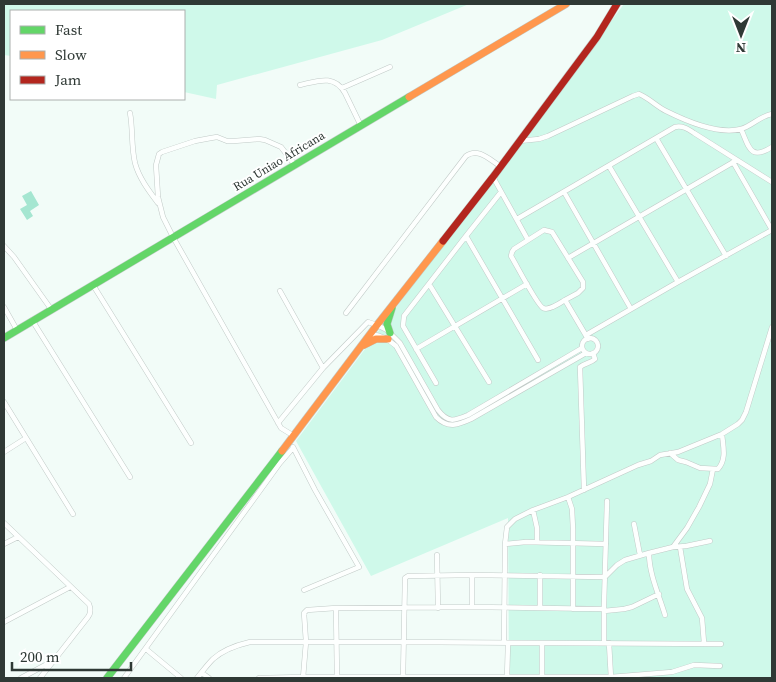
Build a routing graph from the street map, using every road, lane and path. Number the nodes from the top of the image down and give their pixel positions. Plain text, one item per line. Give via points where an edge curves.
1 (566, 4) edge
2 (618, 4) edge
3 (390, 68) dead end
4 (300, 85) dead end
5 (342, 88) junction
6 (130, 113) dead end
7 (772, 114) edge
8 (361, 126) junction
9 (741, 129) junction
10 (656, 138) junction
11 (519, 141) junction
12 (772, 147) edge
13 (735, 161) junction
14 (295, 165) junction
15 (500, 166) junction
16 (609, 166) junction
17 (493, 176) junction
18 (772, 182) edge
19 (687, 190) junction
20 (501, 192) junction
21 (564, 192) junction
22 (159, 204) junction
23 (639, 218) junction
24 (517, 219) junction
25 (772, 230) edge
26 (466, 236) junction
27 (173, 237) junction
28 (528, 240) junction
29 (594, 244) junction
30 (4, 246) edge
31 (726, 256) junction
32 (568, 258) junction
33 (678, 282) junction
34 (93, 284) junction
35 (429, 284) junction
36 (527, 284) junction
37 (280, 291) dead end
38 (501, 299) junction
39 (565, 300) junction
40 (395, 302) junction
41 (4, 307) edge
42 (51, 309) junction
43 (631, 309) junction
44 (346, 313) dead end
45 (32, 320) junction
46 (377, 325) junction
47 (454, 326) junction
48 (772, 327) edge
49 (17, 330) junction
50 (370, 334) junction
51 (389, 336) junction
52 (587, 337) junction
53 (4, 338) edge
54 (582, 348) junction
55 (359, 349) junction
56 (416, 349) junction
57 (586, 353) junction
58 (593, 353) junction
59 (538, 360) dead end
60 (323, 368) junction
61 (436, 382) dead end
62 (490, 382) dead end
63 (4, 402) edge
64 (278, 423) junction
65 (722, 434) junction
66 (294, 436) junction
67 (26, 438) junction
68 (191, 443) dead end
69 (291, 445) junction
70 (4, 452) edge
71 (670, 453) junction
72 (713, 469) junction
73 (130, 477) dead end
74 (584, 490) junction
75 (568, 497) junction
76 (607, 501) dead end
77 (533, 510) junction
78 (73, 514) dead end
79 (4, 523) edge
80 (634, 524) dead end
81 (18, 537) junction
82 (710, 540) dead end
83 (537, 542) junction
84 (4, 544) edge
85 (505, 544) junction
86 (573, 544) junction
87 (606, 544) junction
88 (673, 547) junction
89 (680, 547) junction
90 (649, 553) junction
91 (436, 555) dead end
92 (640, 555) junction
93 (472, 575) junction
94 (505, 575) junction
95 (540, 575) junction
96 (437, 576) junction
97 (573, 576) junction
98 (605, 576) junction
99 (70, 587) junction
100 (304, 590) dead end
101 (658, 594) junction
102 (472, 607) junction
103 (336, 608) junction
104 (405, 608) junction
105 (438, 608) junction
106 (504, 608) junction
107 (540, 608) junction
108 (573, 609) junction
109 (604, 610) junction
110 (665, 615) dead end
111 (4, 622) edge
112 (306, 642) junction
113 (337, 642) junction
114 (404, 642) junction
115 (506, 643) junction
116 (542, 643) junction
117 (607, 643) junction
118 (704, 643) junction
119 (721, 644) dead end
120 (146, 649) junction
121 (52, 662) junction
122 (720, 666) dead end
123 (202, 673) junction
124 (304, 677) edge
125 (611, 677) edge
126 (21, 678) edge
127 (40, 678) edge
128 (107, 678) edge
129 (124, 678) edge
130 (181, 678) edge
131 (197, 678) edge
132 (209, 678) edge
133 (259, 678) edge
134 (337, 678) edge
135 (371, 678) edge
136 (403, 678) edge
137 (437, 678) edge
138 (473, 678) edge
139 (508, 678) edge
140 (542, 678) edge

1 - 8 main road, Rua Uniao Africana
2 - 11 main road
3 - 5 street
4 - 5 street via 324,79
5 - 8 street
6 - 22 street via 137,169
7 - 9 street
8 - 14 main road, Rua Uniao Africana
9 - 11 street via 704,127 666,111 639,94 539,140
9 - 12 street via 752,152 761,153
10 - 13 street via 675,126 682,126
10 - 16 street
10 - 19 street
11 - 15 main road
13 - 18 street
13 - 19 street
13 - 25 street
14 - 22 street via 281,147 264,140 227,141 217,138 195,142 160,154 156,165
14 - 27 main road, Rua Uniao Africana
15 - 17 main road
15 - 44 street via 479,152 466,156
16 - 21 street
16 - 23 street
17 - 20 street
17 - 40 main road
19 - 23 street
19 - 31 street
20 - 24 street
20 - 26 street
21 - 24 street
21 - 29 street
22 - 27 street
23 - 29 street
23 - 33 street
24 - 28 street
25 - 31 street
26 - 35 street
26 - 38 street
27 - 34 main road, Rua Uniao Africana
27 - 64 street
28 - 32 street via 544,230 552,232
28 - 36 street via 514,249 511,256
29 - 32 street
29 - 43 street
30 - 42 street
31 - 33 street
32 - 39 street via 584,282 578,293
33 - 43 street
34 - 42 main road, Rua Uniao Africana
34 - 68 street
35 - 47 street
35 - 56 street via 404,316 403,326
36 - 38 street
36 - 39 street via 543,308 548,309
37 - 60 street
38 - 47 street
38 - 59 street
39 - 52 street
40 - 46 main road
40 - 51 main road via 388,321
41 - 49 street
42 - 45 main road, Rua Uniao Africana
43 - 52 street
45 - 49 main road, Rua Uniao Africana
45 - 73 street
46 - 50 main road
46 - 51 street
46 - 60 street via 365,323
47 - 56 street
47 - 62 street
48 - 65 street via 746,412 738,424
49 - 53 main road, Rua Uniao Africana
50 - 51 street
50 - 55 main road
51 - 54 street via 400,343 443,417 457,420
51 - 55 main road via 370,341
51 - 57 street via 436,417 450,425 471,419
52 - 54 street
52 - 58 street via 596,342 597,350
54 - 57 street
55 - 66 main road
56 - 61 street
57 - 58 street
58 - 74 street via 595,359 580,367
60 - 64 street
63 - 67 street
64 - 66 street
65 - 71 street
65 - 72 street via 723,461 719,468
66 - 69 main road
67 - 70 street
67 - 78 street
69 - 100 street via 359,567
69 - 120 street
69 - 128 main road
71 - 72 street via 678,460
71 - 74 street
72 - 88 street via 699,507
74 - 75 street
75 - 77 street
75 - 86 street via 572,509
76 - 87 street
77 - 83 street
77 - 85 street via 509,524
79 - 81 street
80 - 92 street
81 - 84 street
81 - 99 street
82 - 89 street
83 - 85 street
83 - 86 street
85 - 94 street
86 - 87 street
86 - 97 street
87 - 98 street
88 - 89 street
88 - 90 street
89 - 118 street via 687,589 702,618
90 - 92 street
90 - 101 street
91 - 96 street
92 - 98 street via 621,562
93 - 94 street
93 - 96 street
93 - 102 street
94 - 95 street
94 - 106 street
95 - 97 street
95 - 107 street
96 - 104 street via 406,577
96 - 105 street
97 - 98 street
97 - 108 street
98 - 109 street
99 - 111 street
99 - 121 street via 89,604 90,614
101 - 109 street via 632,607
101 - 110 street
102 - 105 street
102 - 106 street
103 - 104 street
103 - 112 street via 304,611
103 - 113 street
104 - 105 street
104 - 114 street
106 - 107 street
106 - 115 street
107 - 108 street
108 - 109 street
109 - 117 street
112 - 113 street
112 - 123 street via 240,645 221,653
112 - 124 street
113 - 114 street
113 - 134 street
114 - 115 street
114 - 136 street
115 - 116 street
115 - 139 street
116 - 117 street
116 - 140 street
117 - 118 street
117 - 125 street
118 - 119 street
120 - 129 street
120 - 130 street
121 - 126 street
121 - 127 street
122 - 125 street via 694,665 672,672
123 - 131 street
123 - 132 street
124 - 133 street
124 - 134 street
125 - 140 street
134 - 135 street
135 - 136 street
136 - 137 street
137 - 138 street
138 - 139 street
139 - 140 street

